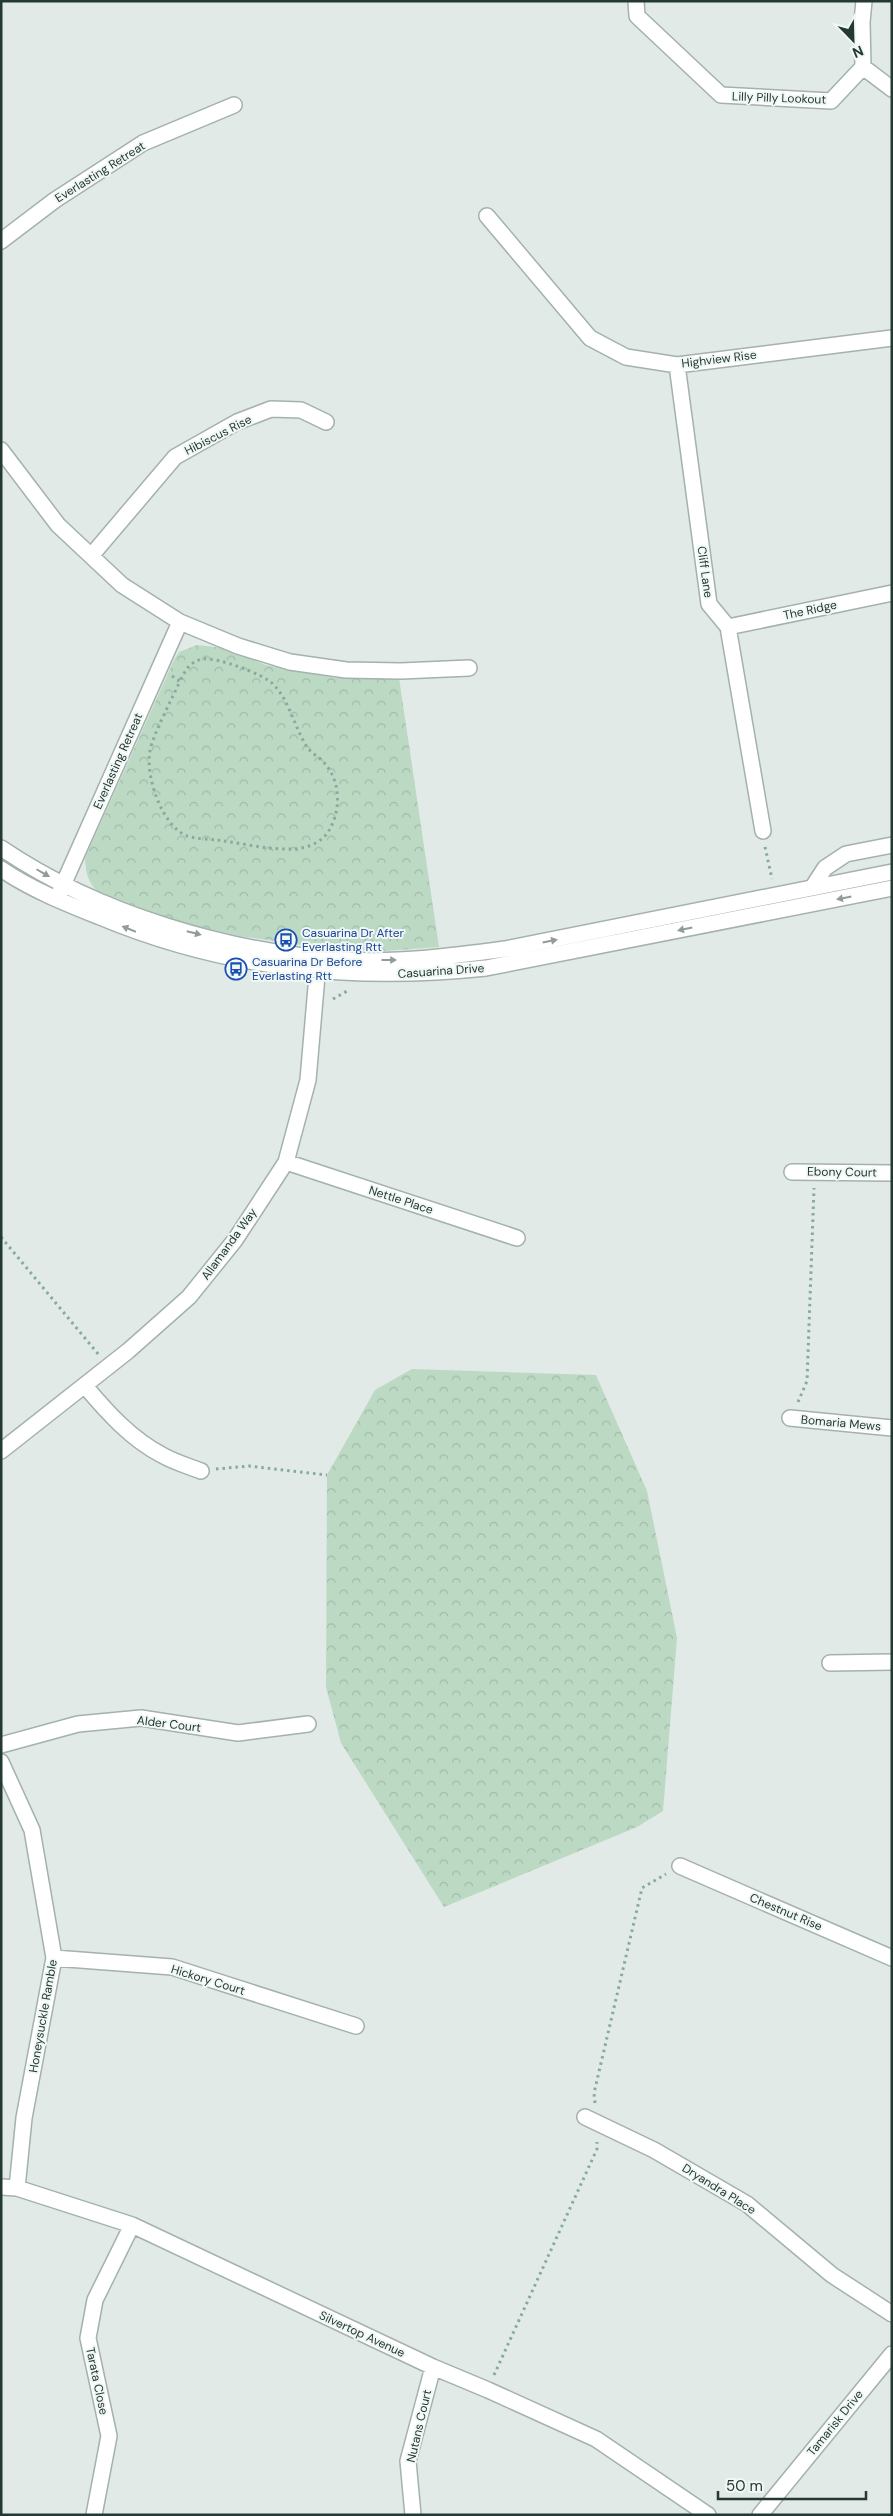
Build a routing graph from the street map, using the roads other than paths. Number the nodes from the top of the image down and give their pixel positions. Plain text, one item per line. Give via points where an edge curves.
1 (636, 1) edge
2 (864, 1) edge
3 (863, 67) junction
4 (892, 88) edge
5 (234, 105) dead end
6 (487, 216) dead end
7 (1, 242) edge
8 (892, 338) edge
9 (677, 365) junction
10 (326, 422) dead end
11 (1, 450) edge
12 (91, 556) junction
13 (892, 593) edge
14 (180, 622) junction
15 (728, 627) junction
16 (469, 668) dead end
17 (763, 831) dead end
18 (892, 846) edge
19 (1, 848) edge
20 (1, 869) edge
21 (892, 872) edge
22 (63, 885) junction
23 (812, 888) junction
24 (892, 888) edge
25 (56, 900) junction
26 (318, 964) junction
27 (286, 1162) junction
28 (792, 1172) dead end
29 (892, 1173) edge
30 (517, 1238) dead end
31 (85, 1386) junction
32 (790, 1418) road end
33 (892, 1428) edge
34 (1, 1451) edge
35 (201, 1471) road end
36 (892, 1662) edge
37 (830, 1663) dead end
38 (308, 1724) dead end
39 (1, 1745) edge
40 (1, 1762) edge
41 (680, 1866) dead end
42 (54, 1958) junction
43 (892, 1958) edge
44 (356, 2026) dead end
45 (585, 2117) dead end
46 (1, 2187) edge
47 (17, 2188) junction
48 (132, 2225) junction
49 (892, 2314) edge
50 (892, 2354) edge
51 (433, 2367) junction
52 (94, 2515) edge
53 (413, 2515) edge
54 (708, 2515) edge
55 (760, 2515) edge

1 - 3 street, Lilly Pilly Lookout via 637,16 721,95 830,101
2 - 3 street
3 - 4 street
5 - 7 street, Everlasting Retreat via 143,143 55,200
6 - 9 street, Highview Rise via 590,338 626,357
8 - 9 street, Highview Rise
9 - 15 street, Cliff Lane via 709,604
10 - 12 street, Hibiscus Rise via 301,410 271,409 237,422 174,457
11 - 12 street via 58,526
12 - 14 street via 122,586
13 - 15 street, The Ridge
14 - 16 street via 238,646 290,662 346,670
14 - 22 street, Everlasting Retreat
15 - 17 street, Cliff Lane
18 - 23 street via 846,854 825,868
19 -> 22 street, Casuarina Drive
20 - 25 street, Casuarina Drive via 26,886
21 - 23 street, Casuarina Drive
22 - 25 street, Everlasting Retreat
22 -> 26 street, Casuarina Drive via 188,932
26 -> 23 street, Casuarina Drive via 441,958 506,949
24 -> 26 street, Casuarina Drive via 486,968 380,975
26 -> 25 street, Casuarina Drive via 211,954 136,932
26 - 27 street, Allamanda Way via 308,1080
27 - 30 street, Nettle Place
27 - 31 street, Allamanda Way via 235,1240 189,1297
28 - 29 street, Ebony Court
31 - 34 street, Allamanda Way
31 - 35 street via 113,1418 138,1439 162,1455
32 - 33 street, Bomaria Mews
36 - 37 street
38 - 39 street, Alder Court via 238,1733 141,1718 78,1724
40 - 42 street, Honeysuckle Ramble via 32,1830
41 - 43 street, Chestnut Rise
42 - 44 street, Hickory Court via 172,1967
42 - 47 street, Honeysuckle Ramble via 24,2118
45 - 49 street, Dryandra Place via 654,2150 747,2204 832,2275
46 - 47 street, Silvertop Avenue
47 - 48 street, Silvertop Avenue
48 - 51 street, Silvertop Avenue
48 - 52 street, Tarata Close via 95,2300 88,2338 109,2436
50 - 55 street, Tamarisk Drive
51 - 53 street, Nutans Court via 408,2460
51 - 54 street, Silvertop Avenue via 596,2439

